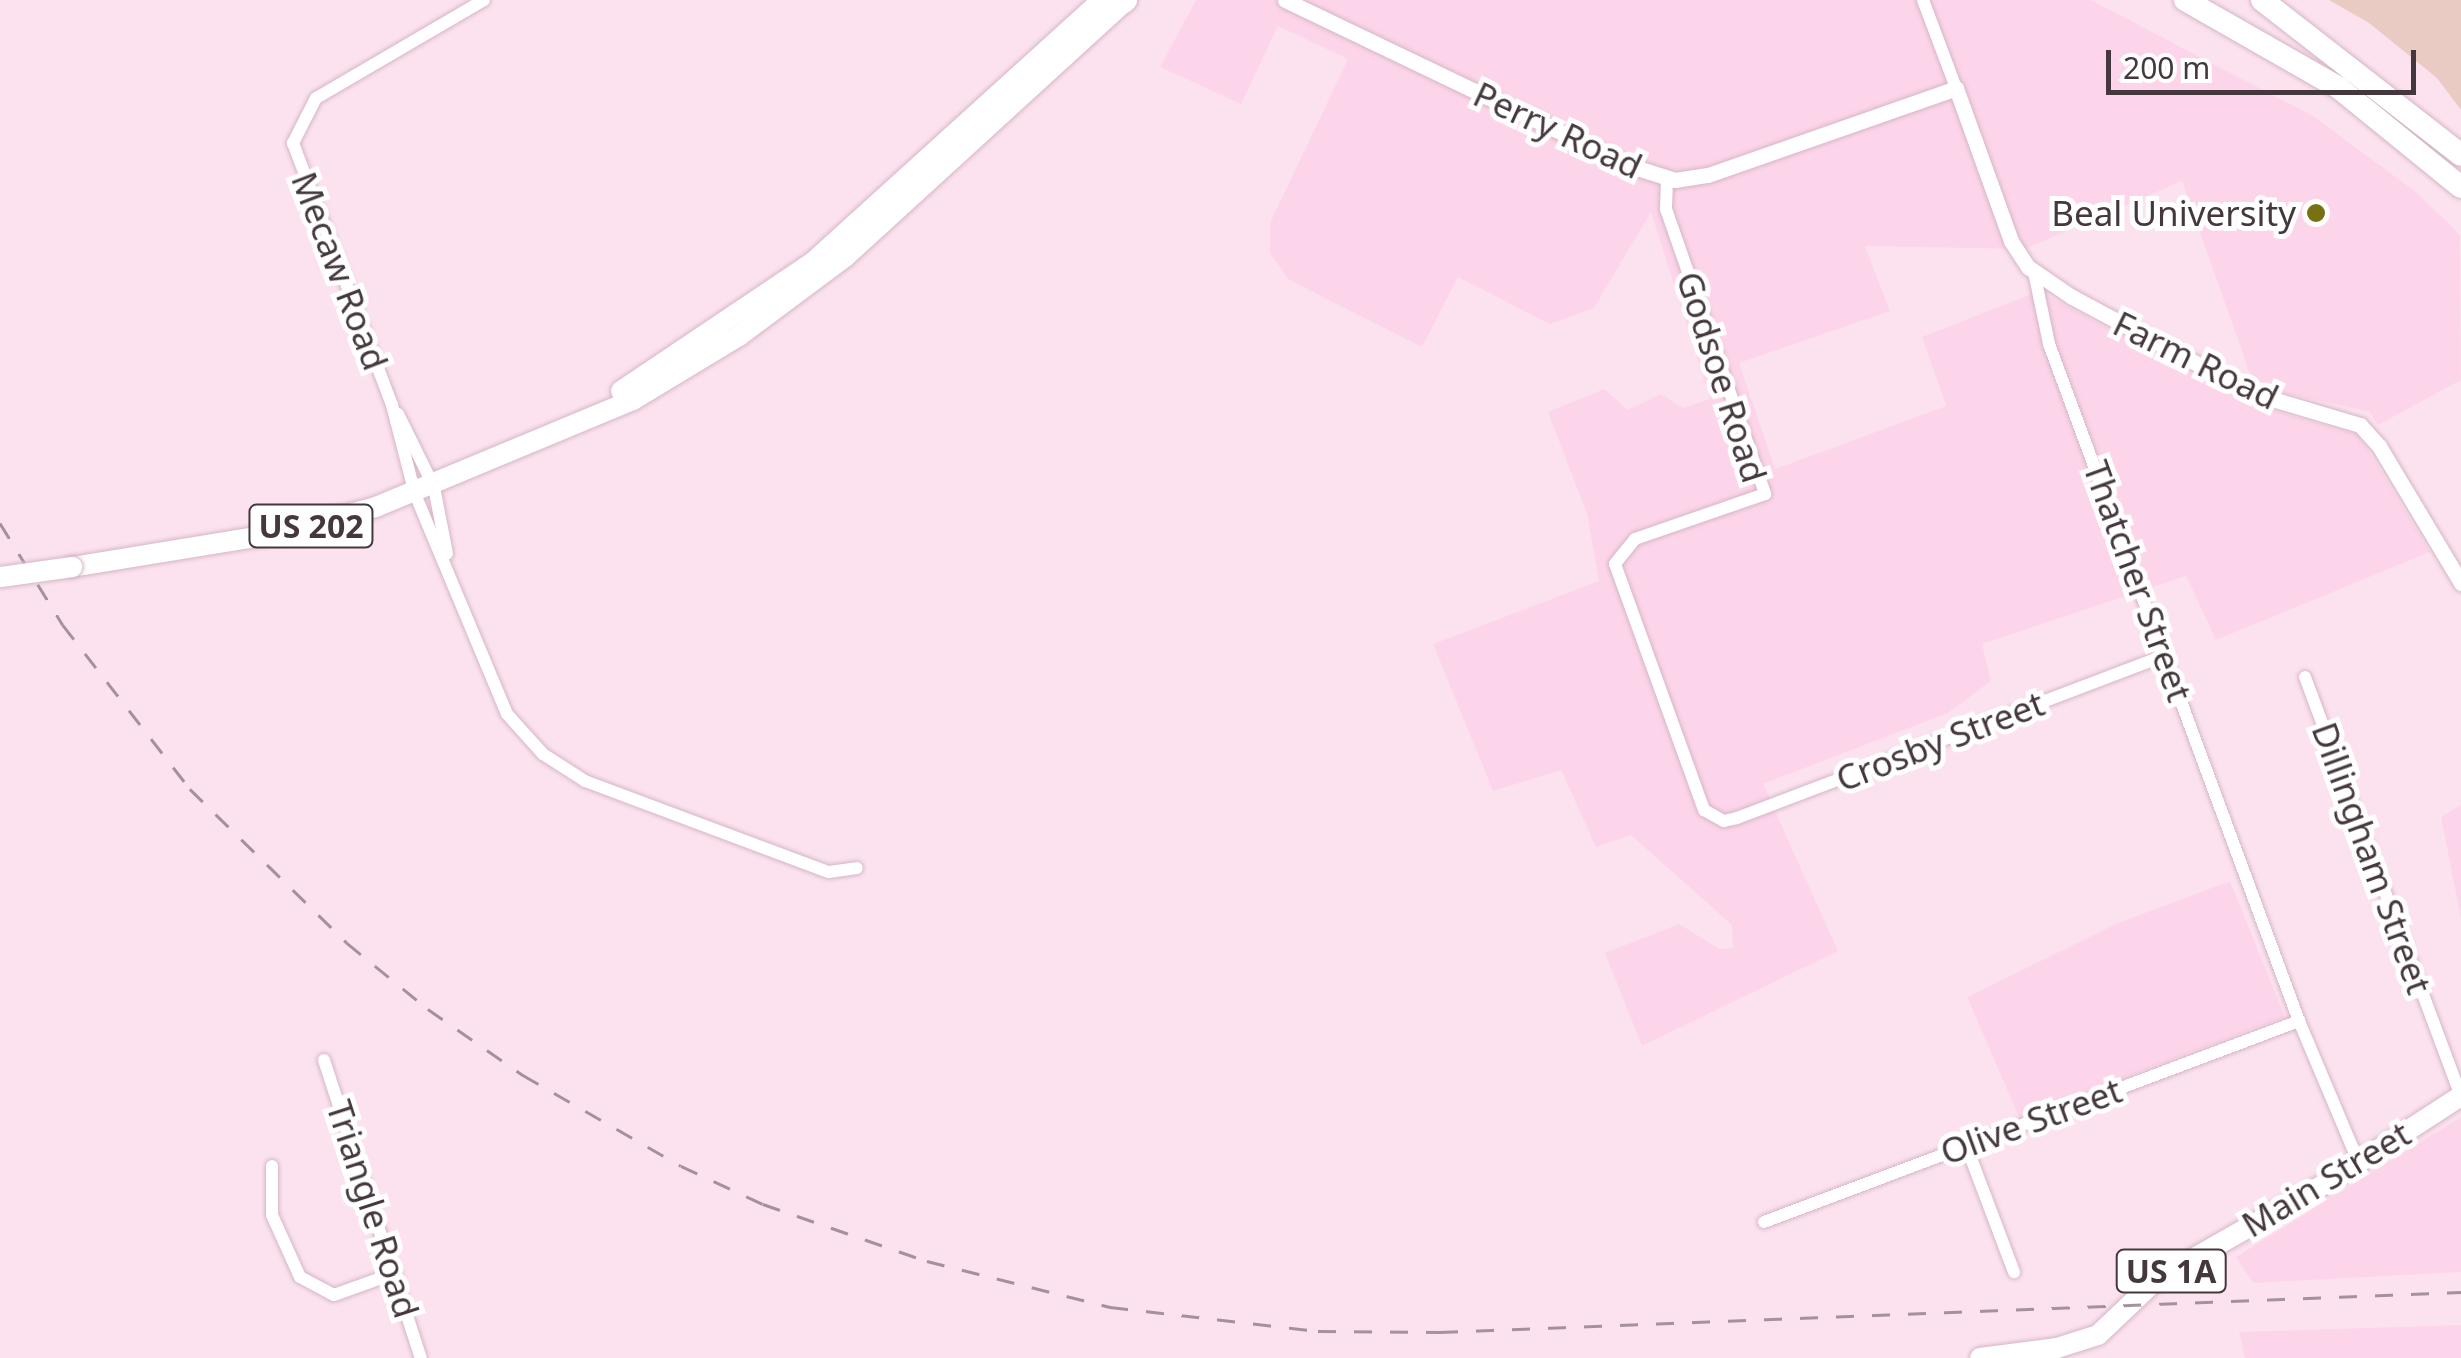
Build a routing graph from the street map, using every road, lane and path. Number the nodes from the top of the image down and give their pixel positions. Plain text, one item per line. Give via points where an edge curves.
1 (484, 0) edge
2 (1119, 0) edge
3 (1284, 0) edge
4 (1924, 0) edge
5 (2185, 0) edge
6 (2244, 0) edge
7 (2262, 0) edge
8 (2338, 56) junction
9 (1956, 88) junction
10 (2461, 155) edge
11 (1667, 179) junction
12 (2458, 185) edge
13 (2034, 272) junction
14 (392, 404) junction
15 (424, 491) junction
16 (448, 566) junction
17 (0, 577) edge
18 (2461, 582) edge
19 (2166, 655) junction
20 (2305, 677) dead end
21 (1714, 817) joint
22 (857, 868) dead end
23 (2298, 1022) junction
24 (324, 1060) dead end
25 (2461, 1096) edge
26 (1966, 1146) junction
27 (2360, 1163) junction
28 (272, 1166) dead end
29 (1764, 1222) dead end
30 (2014, 1272) dead end
31 (394, 1273) junction
32 (420, 1358) edge
33 (1980, 1358) edge

1 - 14 street, Mecaw Road via 316,98 295,131 296,162
2 - 15 main road, US 202 via 908,202 784,304 664,382
3 - 11 street, Perry Road
4 - 9 street, Thatcher Street
5 - 12 highway via 2326,79
6 - 8 highway
7 - 8 highway
8 - 10 highway
9 - 11 street, Perry Road via 1708,175
9 - 13 street, Thatcher Street via 2011,242
11 - 21 street, Godsoe Road via 1666,209 1766,494 1635,539 1618,554 1615,575 1698,801
13 - 18 street, Farm Road via 2252,393 2360,425 2380,446
13 - 19 street, Thatcher Street via 2040,318
14 - 15 street, Mecaw Road
14 - 15 street, Mecaw Road
15 - 16 street
15 - 16 street
15 - 17 main road, US 202, bridge via 279,533
16 - 22 street via 507,714 543,754 585,781 828,872
19 - 21 street, Crosby Street via 1737,818
19 - 23 street, Thatcher Street
20 - 25 street, Dillingham Street
23 - 26 street, Olive Street
23 - 27 street, Thatcher Street
24 - 31 street, Triangle Road
25 - 27 main road, Main Street / US 1A
26 - 29 street, Olive Street
26 - 30 street
27 - 33 main road, Main Street / US 1A via 2157,1279 2098,1335
28 - 31 street via 272,1215 300,1276 334,1295
31 - 32 street, Triangle Road

